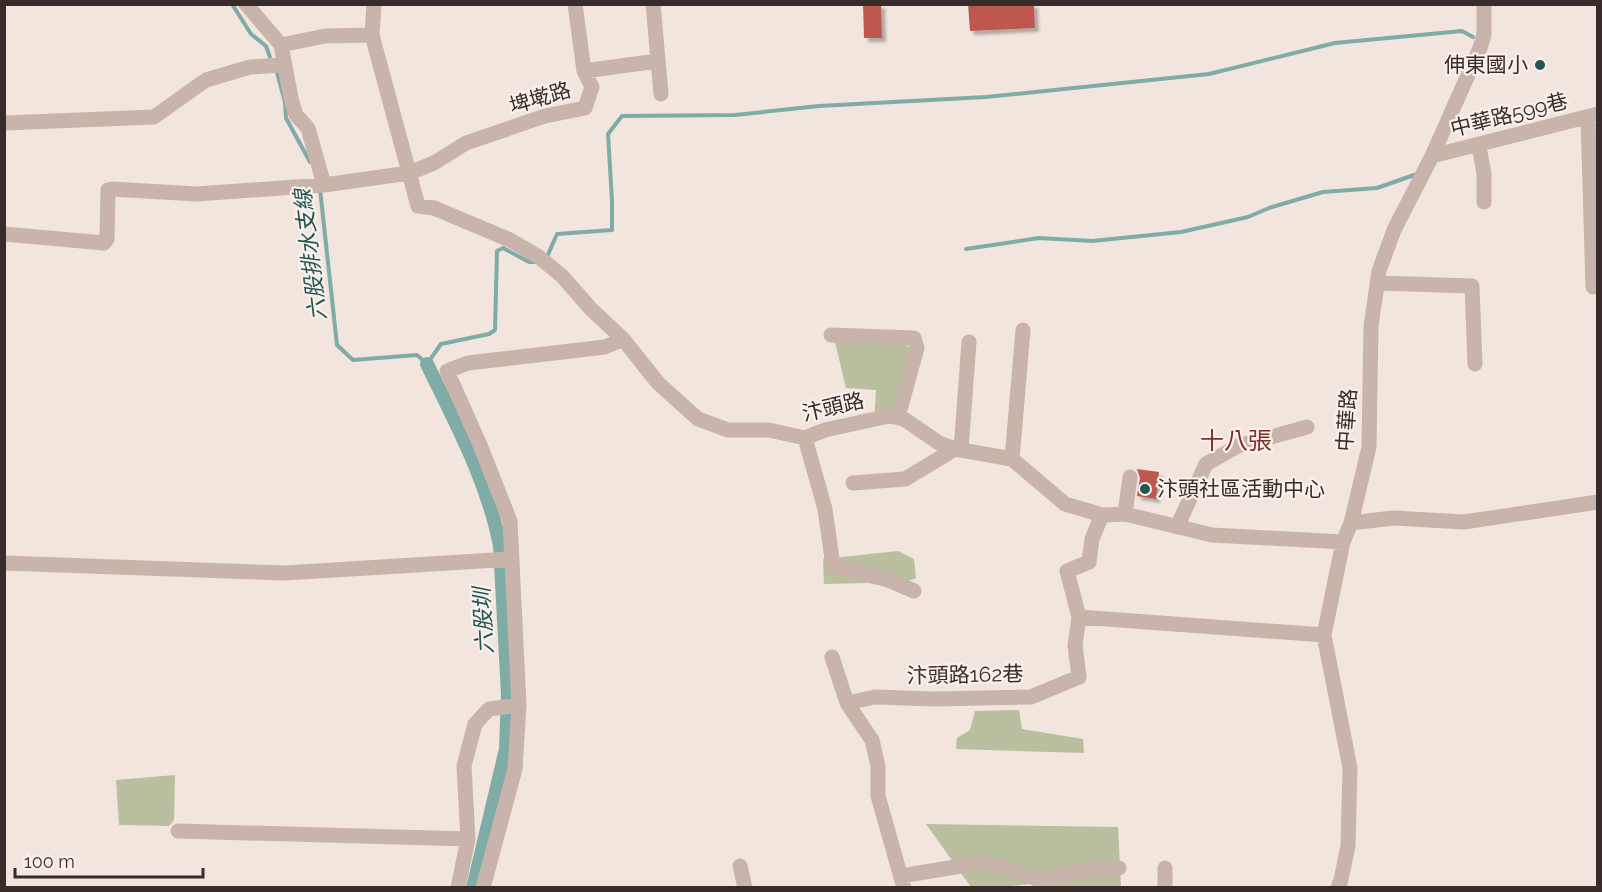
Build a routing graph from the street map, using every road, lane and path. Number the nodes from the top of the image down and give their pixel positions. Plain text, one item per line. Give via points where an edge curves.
1 (246, 4) edge
2 (374, 4) edge
3 (575, 4) edge
4 (653, 4) edge
5 (1484, 4) edge
6 (372, 35) junction
7 (281, 45) junction
8 (657, 61) junction
9 (284, 65) junction
10 (584, 70) junction
11 (661, 94) dead end
12 (1593, 115) edge
13 (4, 123) edge
14 (1479, 146) junction
15 (1432, 156) junction
16 (409, 173) junction
17 (324, 185) junction
18 (1484, 202) dead end
19 (4, 234) edge
20 (1377, 284) junction
21 (1593, 286) dead end
22 (1023, 330) dead end
23 (831, 335) dead end
24 (622, 339) junction
25 (969, 342) dead end
26 (1475, 364) dead end
27 (898, 417) junction
28 (1307, 427) dead end
29 (805, 438) junction
30 (958, 449) junction
31 (1012, 459) junction
32 (1130, 477) dead end
33 (853, 483) dead end
34 (1598, 502) edge
35 (1125, 514) junction
36 (1102, 515) junction
37 (1351, 523) junction
38 (1177, 527) junction
39 (1343, 542) junction
40 (503, 560) junction
41 (4, 563) edge
42 (914, 591) dead end
43 (1079, 617) junction
44 (1324, 635) junction
45 (832, 657) dead end
46 (847, 703) junction
47 (516, 705) junction
48 (178, 831) dead end
49 (468, 839) junction
50 (740, 867) dead end
51 (1119, 868) dead end
52 (1165, 868) dead end
53 (903, 882) edge
54 (458, 888) edge
55 (483, 888) edge
56 (745, 888) edge
57 (1165, 888) edge
58 (1338, 888) edge

1 - 7 street
2 - 6 street
3 - 10 street, 埤墘路
4 - 8 street
5 - 15 street, 中華路 via 1480,48
6 - 7 street via 325,36
6 - 16 street
7 - 9 street
8 - 10 street
8 - 11 street
9 - 13 street via 250,67 206,80 154,117
9 - 17 street via 296,115 308,128
10 - 16 street, 埤墘路 via 592,87 585,108 545,116 466,143
12 - 14 street, 中華路599巷
12 - 21 street
14 - 15 street, 中華路599巷
14 - 18 street
15 - 20 street, 中華路 via 1394,230
16 - 17 street, 埤墘路
16 - 24 street, 汴頭路 via 418,206 434,208 510,240 543,261
17 - 19 street, 埤墘路 via 196,194 112,189 108,190 104,243
20 - 26 street via 1472,286
20 - 37 street, 中華路 via 1371,326 1369,447
22 - 31 street
23 - 27 street via 914,338 916,348
24 - 29 street, 汴頭路 via 658,383 698,419 728,430 769,430
24 - 40 street via 605,347 468,363 447,371 510,521
25 - 30 street
27 - 29 street, 汴頭路 via 825,430
27 - 30 street via 939,443
28 - 38 street via 1238,446 1206,464
29 - 42 street via 825,509 833,566 884,578
30 - 31 street
30 - 33 street via 905,479
31 - 36 street via 1065,504
32 - 35 street
34 - 37 street via 1464,522 1393,518
35 - 36 street
35 - 38 street
36 - 43 street, 汴頭路162巷 via 1092,539 1089,562 1067,571
37 - 39 street, 中華路
38 - 39 street via 1212,535
39 - 44 street, 中華路
40 - 41 street via 285,573
40 - 47 street
43 - 44 street
43 - 46 street, 汴頭路162巷 via 1075,645 1079,677 1031,697 875,697
44 - 58 street, 中華路 via 1350,768 1348,846
45 - 46 street
46 - 53 street via 872,740 878,766 878,796
47 - 49 street via 489,709 475,724 464,766
47 - 55 street via 515,769
48 - 49 street
49 - 54 street
50 - 56 street
51 - 53 street via 1088,869 1040,880 989,863
52 - 57 street

